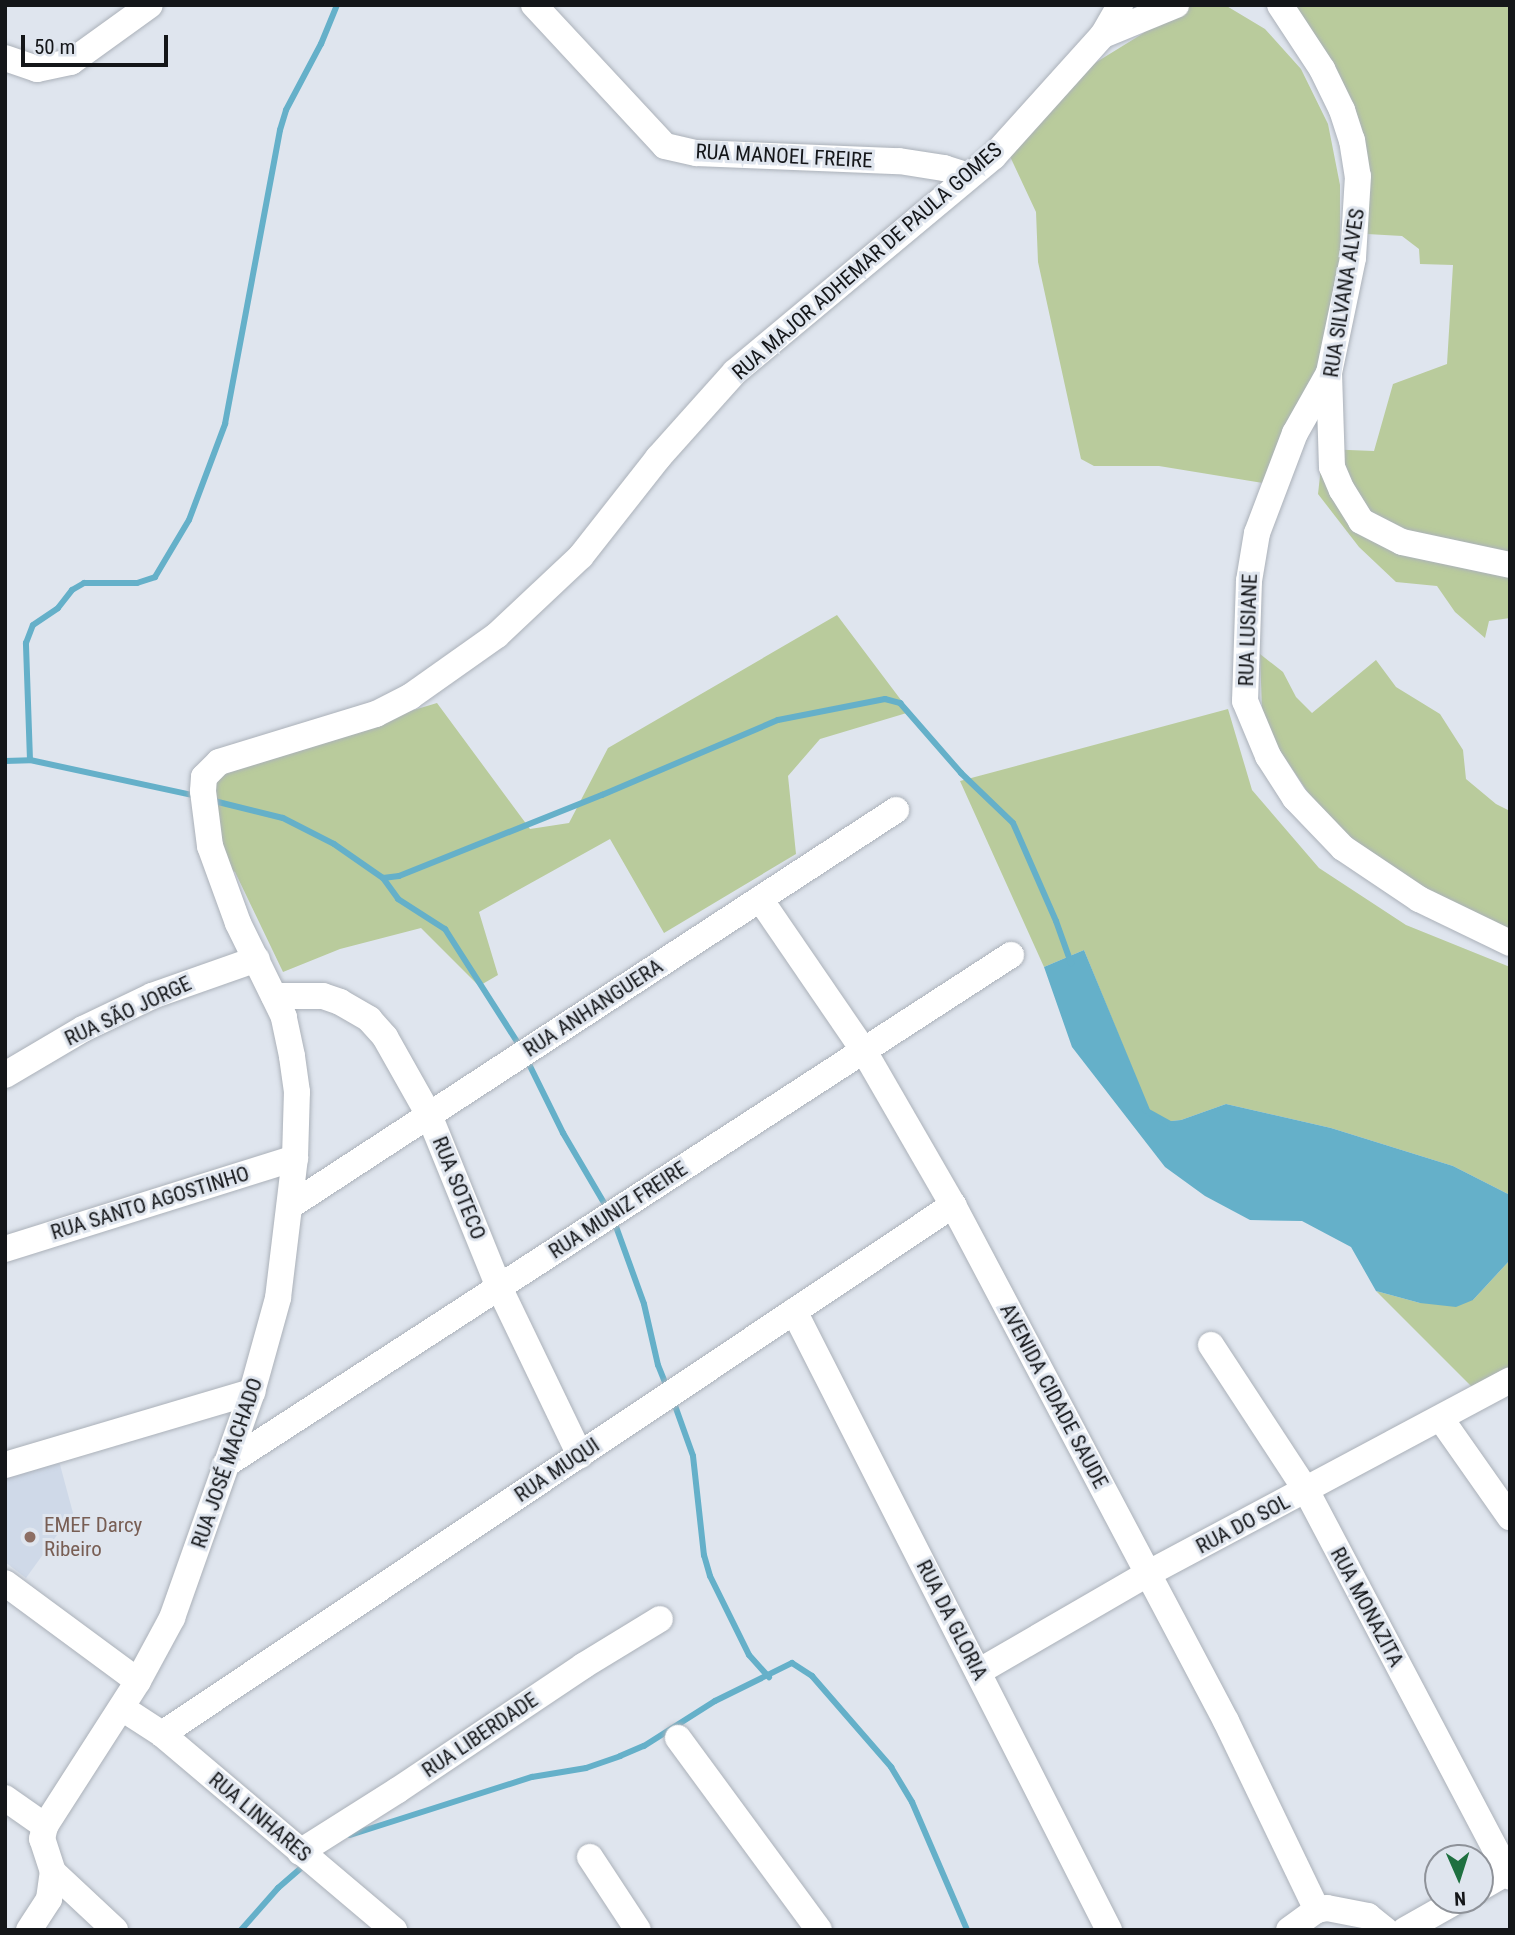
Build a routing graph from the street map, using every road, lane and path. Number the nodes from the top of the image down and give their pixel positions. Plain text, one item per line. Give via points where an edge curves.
1 (149, 5) edge
2 (534, 5) edge
3 (1120, 5) edge
4 (1176, 5) edge
5 (1280, 5) edge
6 (1103, 35) junction
7 (5, 58) edge
8 (968, 176) junction
9 (1329, 373) junction
10 (1510, 565) edge
11 (203, 791) joint
12 (896, 810) dead end
13 (760, 899) junction
14 (1510, 943) edge
15 (1011, 956) dead end
16 (257, 959) junction
17 (274, 996) junction
18 (864, 1051) junction
19 (5, 1075) edge
20 (429, 1115) junction
21 (295, 1158) junction
22 (953, 1205) junction
23 (290, 1206) junction
24 (5, 1249) edge
25 (499, 1287) junction
26 (794, 1311) junction
27 (1211, 1345) dead end
28 (1510, 1380) edge
29 (252, 1392) junction
30 (1441, 1419) junction
31 (580, 1455) junction
32 (5, 1465) edge
33 (225, 1465) junction
34 (1306, 1490) junction
35 (1510, 1517) edge
36 (1149, 1573) junction
37 (5, 1583) edge
38 (660, 1619) dead end
39 (978, 1672) junction
40 (138, 1681) junction
41 (122, 1707) junction
42 (162, 1734) junction
43 (678, 1738) dead end
44 (5, 1798) edge
45 (45, 1826) junction
46 (300, 1852) junction
47 (590, 1857) dead end
48 (53, 1872) junction
49 (1509, 1874) edge
50 (1317, 1910) junction
51 (1433, 1914) edge
52 (29, 1930) edge
53 (115, 1930) edge
54 (394, 1930) edge
55 (638, 1930) edge
56 (819, 1930) edge
57 (1109, 1930) edge
58 (1289, 1930) edge
59 (1385, 1930) edge
60 (1405, 1930) edge

1 - 7 street via 71,62 37,69
2 - 8 street, RUA MANOEL FREIRE via 665,146 696,153 899,161
3 - 6 street, RUA MAJOR ADHEMAR DE PAULA GOMES
4 - 6 street, RUA MAJOR ADHEMAR DE PAULA GOMES
5 - 9 street, RUA SILVANA ALVES via 1322,69 1342,110 1358,176 1353,258
6 - 8 street, RUA MAJOR ADHEMAR DE PAULA GOMES via 993,157
8 - 11 street, RUA MAJOR ADHEMAR DE PAULA GOMES via 735,372 658,458 581,556 497,635 411,696 376,714 219,762 204,777
9 - 10 street, RUA SILVANA ALVES via 1332,467 1361,521 1402,542
9 - 14 street, RUA LUSIANE via 1295,433 1257,533 1249,581 1245,701 1268,756 1295,798 1343,848 1419,899
11 - 16 street, RUA JOSÉ MACHADO via 210,846 226,894
12 - 13 street, RUA ANHANGUERA
13 - 18 street, AVENIDA CIDADE SAUDE
13 - 20 street, RUA ANHANGUERA
15 - 18 street, RUA MUNIZ FREIRE
16 - 17 street, RUA JOSÉ MACHADO
16 - 19 street, RUA SÃO JORGE via 152,996 83,1029
17 - 20 street, RUA SOTECO via 323,996 369,1019 385,1037
17 - 21 street, RUA JOSÉ MACHADO via 284,1017 297,1092
18 - 22 street, AVENIDA CIDADE SAUDE
18 - 25 street, RUA MUNIZ FREIRE
20 - 23 street, RUA ANHANGUERA
20 - 25 street, RUA SOTECO
21 - 23 street, RUA JOSÉ MACHADO
21 - 24 street, RUA SANTO AGOSTINHO
22 - 26 street, RUA MUQUI
22 - 36 street, AVENIDA CIDADE SAUDE
23 - 29 street, RUA JOSÉ MACHADO via 278,1298
25 - 31 street, RUA SOTECO
25 - 33 street, RUA MUNIZ FREIRE
26 - 31 street, RUA MUQUI
26 - 39 street, RUA DA GLORIA
27 - 34 street, RUA MONAZITA
28 - 30 street, RUA DO SOL
29 - 32 street
29 - 33 street, RUA JOSÉ MACHADO
30 - 34 street, RUA DO SOL
30 - 35 street
31 - 42 street, RUA MUQUI
33 - 40 street, RUA JOSÉ MACHADO via 186,1585
34 - 36 street, RUA DO SOL
34 - 49 street, RUA MONAZITA
36 - 39 street, RUA DO SOL
36 - 50 street, AVENIDA CIDADE SAUDE
37 - 40 street
38 - 46 street, RUA LIBERDADE
39 - 57 street, RUA DA GLORIA
40 - 41 street, RUA JOSÉ MACHADO
41 - 42 street, RUA LINHARES
41 - 45 street, RUA JOSÉ MACHADO
42 - 46 street, RUA LINHARES
43 - 56 street
44 - 45 street
45 - 48 street via 42,1839
46 - 54 street, RUA LINHARES
47 - 55 street
48 - 52 street via 50,1899
48 - 53 street
50 - 58 street
50 - 59 street via 1358,1913
51 - 60 street

